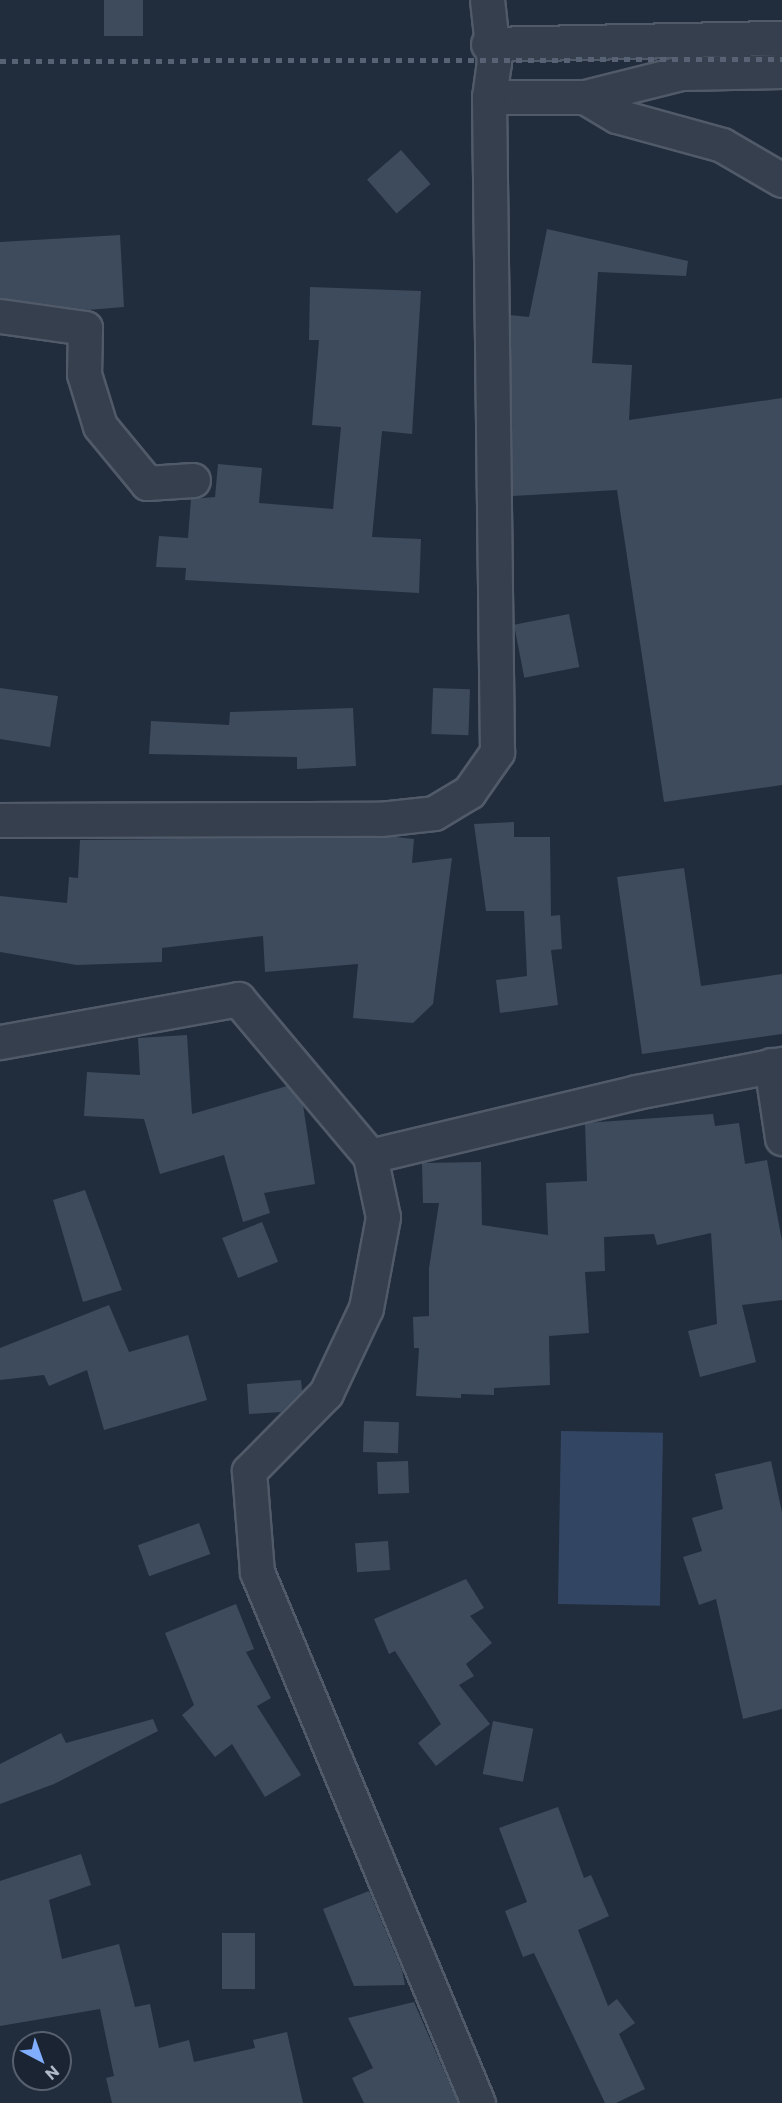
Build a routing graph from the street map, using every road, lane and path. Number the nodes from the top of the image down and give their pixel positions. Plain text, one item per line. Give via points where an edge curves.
1 (487, 0) edge
2 (782, 39) edge
3 (491, 53) junction
4 (782, 71) edge
5 (489, 97) junction
6 (585, 98) junction
7 (782, 180) edge
8 (0, 316) edge
9 (193, 480) dead end
10 (0, 820) edge
11 (0, 1042) edge
12 (777, 1064) edge
13 (782, 1138) edge
14 (370, 1156) junction
15 (478, 2103) edge

1 - 3 street
2 - 3 street
3 - 5 street
4 - 6 street via 681,73
5 - 6 street
5 - 10 street via 497,752 469,792 434,813 380,819
6 - 7 street via 617,117 722,146
8 - 9 street via 85,328 84,374 100,426 147,483
11 - 14 street via 238,999
12 - 13 street
12 - 14 street
14 - 15 street via 383,1217 366,1308 326,1393 249,1471 257,1572

